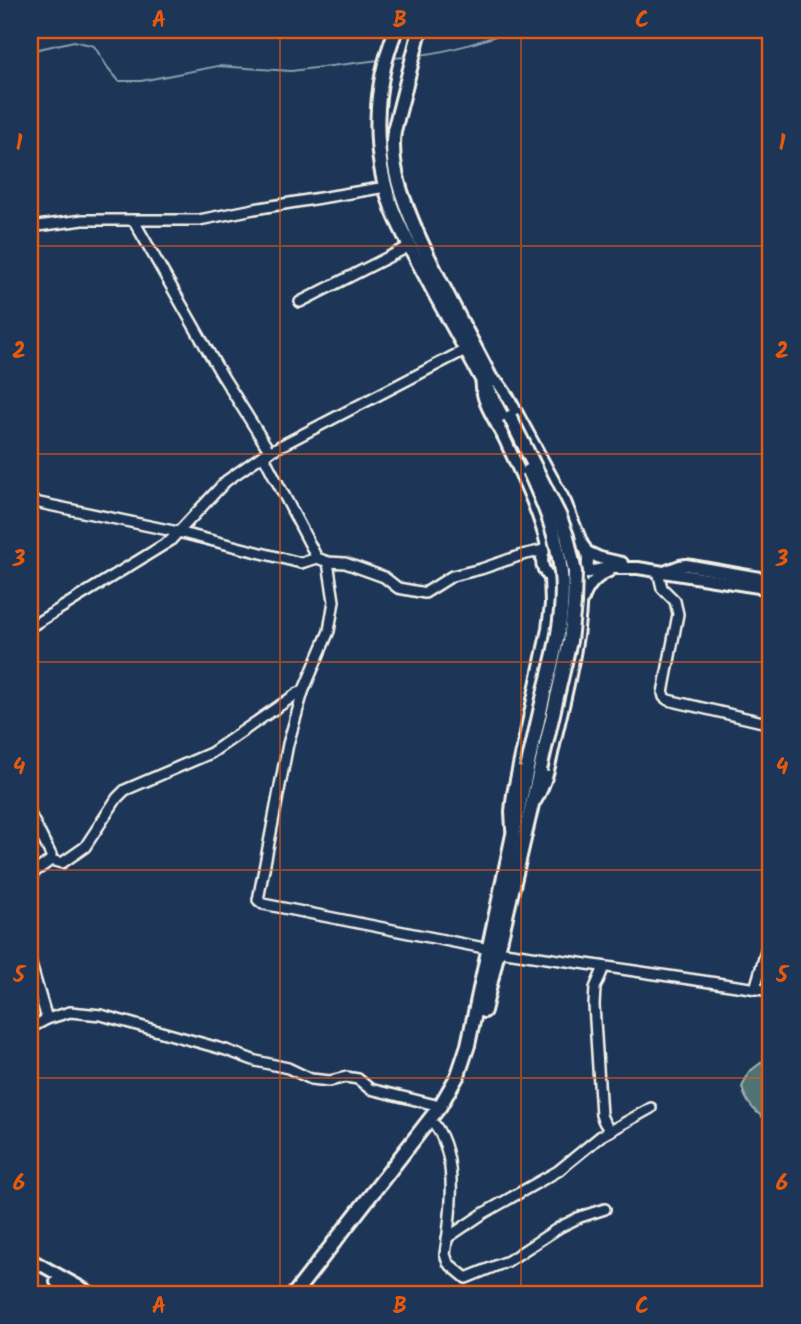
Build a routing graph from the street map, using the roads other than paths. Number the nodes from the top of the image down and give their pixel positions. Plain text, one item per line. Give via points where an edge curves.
1 (394, 33) edge
2 (418, 36) edge
3 (386, 187) junction
4 (134, 220) junction
5 (30, 227) edge
6 (410, 246) junction
7 (300, 302) dead end
8 (466, 350) junction
9 (486, 378) junction
10 (267, 454) junction
11 (30, 501) edge
12 (178, 532) junction
13 (546, 548) junction
14 (584, 548) junction
15 (317, 558) junction
16 (328, 562) junction
17 (621, 568) junction
18 (638, 568) junction
19 (662, 572) junction
20 (582, 575) junction
21 (550, 577) junction
22 (771, 580) edge
23 (771, 589) edge
24 (581, 609) junction
25 (30, 627) edge
26 (303, 692) junction
27 (771, 724) edge
28 (533, 769) junction
29 (533, 805) junction
30 (30, 814) edge
31 (513, 832) junction
32 (51, 860) junction
33 (30, 882) edge
34 (771, 933) edge
35 (494, 950) junction
36 (30, 961) edge
37 (604, 967) junction
38 (755, 989) junction
39 (771, 991) edge
40 (47, 1019) junction
41 (30, 1028) edge
42 (440, 1106) junction
43 (651, 1108) dead end
44 (435, 1125) junction
45 (610, 1131) junction
46 (605, 1209) dead end
47 (447, 1238) junction
48 (30, 1259) edge
49 (30, 1267) edge
50 (77, 1294) edge
51 (93, 1294) edge
52 (294, 1294) edge
53 (304, 1294) edge

1 - 3 highway via 378,108
2 - 9 highway via 393,138 394,164 434,271
3 - 4 street via 199,220
3 - 6 highway
4 - 5 street
4 - 10 street
6 - 7 street
6 - 8 highway
8 - 9 highway
8 - 10 street
9 - 13 main road via 483,397 534,507
9 - 14 main road via 503,388 515,408
9 - 28 highway, bridge via 550,520 562,575 558,639
10 - 12 street via 226,481
10 - 15 street
11 - 12 street
12 - 15 street via 301,563
12 - 25 street
13 - 14 main road via 564,537
13 - 16 street via 452,576 425,593 397,588 384,577 345,563
13 - 21 main road via 543,565
14 - 18 main road via 600,558
14 - 20 main road via 588,561
15 - 16 street
16 - 26 street via 334,601 330,631
17 - 18 main road
17 - 20 main road
17 - 24 main road via 592,583
18 - 19 main road
19 - 22 main road via 686,565
19 - 23 main road
19 - 27 street via 662,588 678,614 664,697
20 - 21 main road via 563,583
20 - 24 main road
21 - 31 main road via 550,617 513,794
24 - 29 main road via 547,776
26 - 32 street via 211,753 124,790 85,847 62,863
26 - 35 street via 277,793 259,902
28 - 29 highway
28 - 31 highway
29 - 35 highway
30 - 32 street
31 - 35 highway
32 - 33 street via 33,873
34 - 38 street
35 - 37 street
35 - 42 highway via 465,1055
35 - 44 highway via 468,1069
36 - 40 street
37 - 38 street
37 - 45 street via 594,1005 601,1115
38 - 39 street
40 - 41 street
40 - 42 street via 70,1012 101,1015 288,1068 311,1080 358,1079 370,1088
42 - 52 highway
43 - 45 street
44 - 47 street via 445,1140 448,1158
44 - 53 highway
45 - 47 street via 558,1171
46 - 47 street via 580,1217 508,1261 466,1278 448,1263
48 - 51 main road
49 - 50 main road

